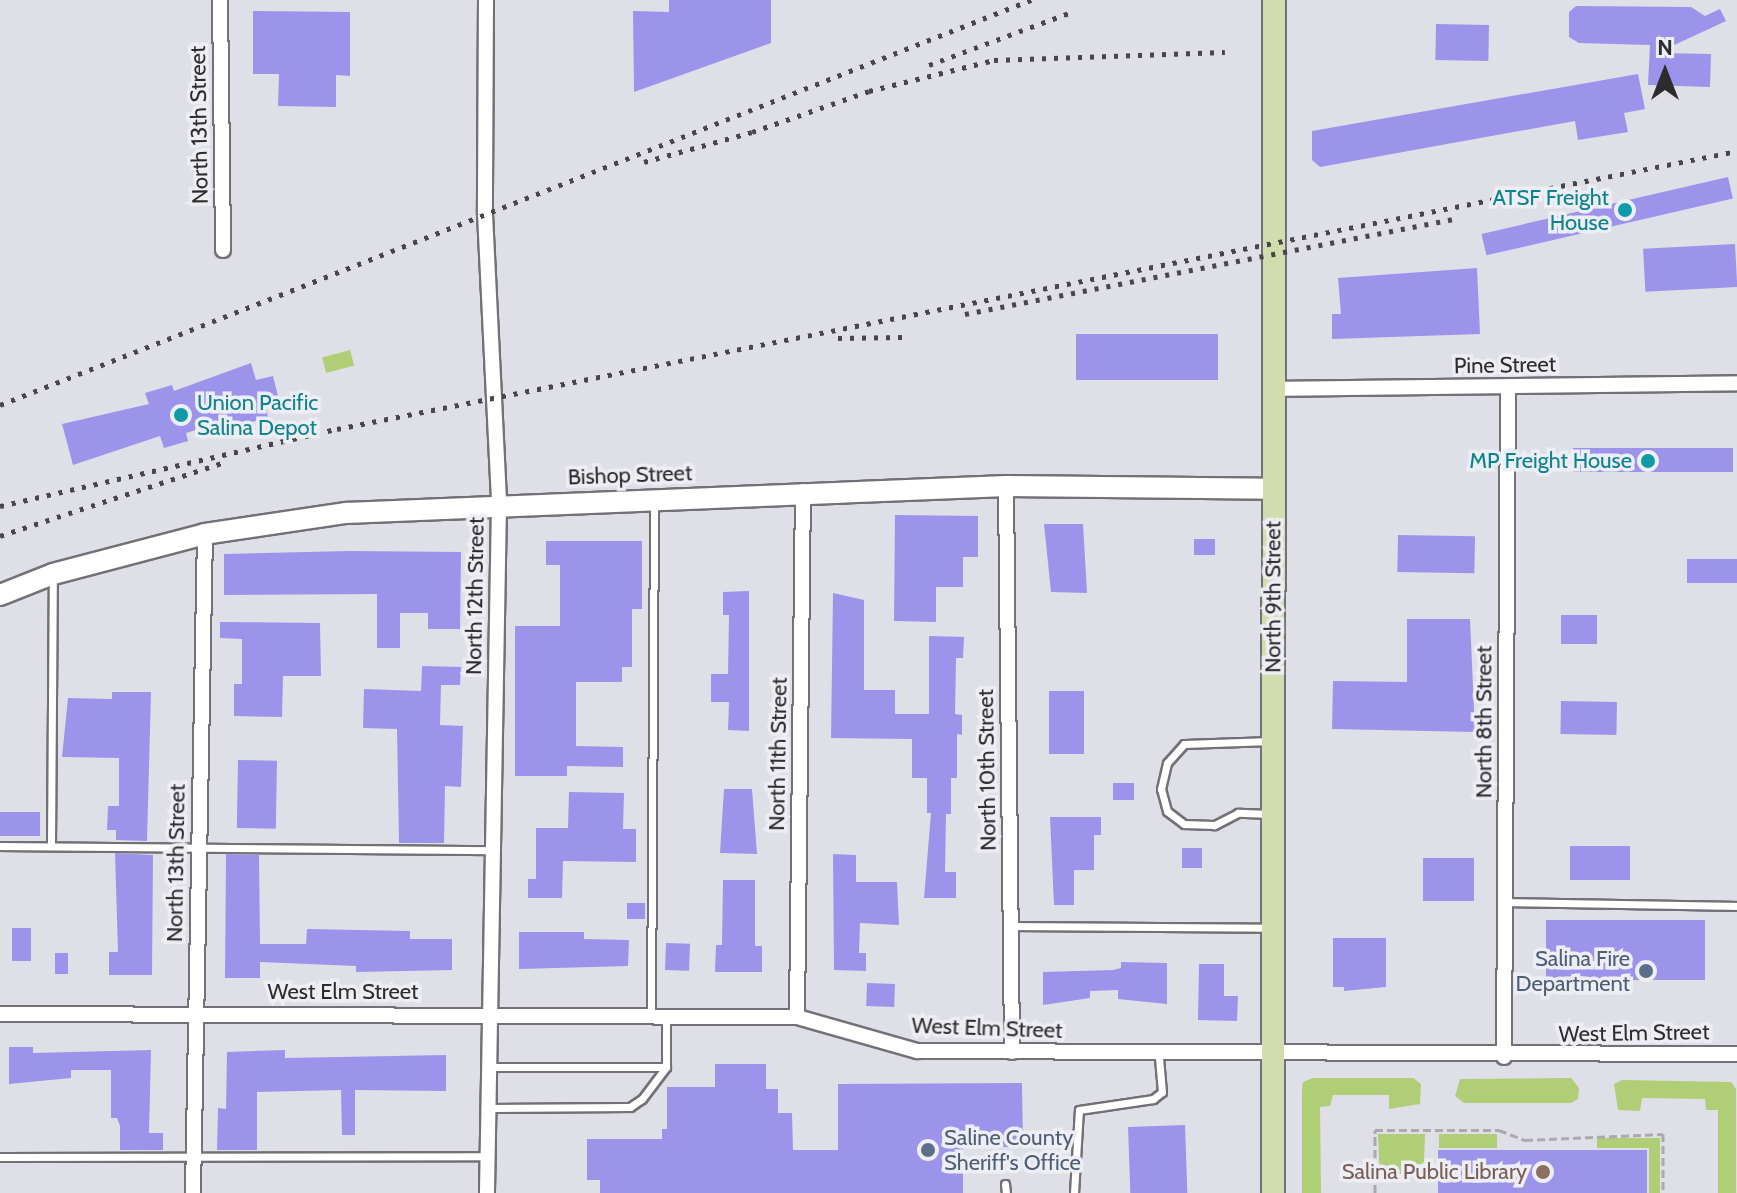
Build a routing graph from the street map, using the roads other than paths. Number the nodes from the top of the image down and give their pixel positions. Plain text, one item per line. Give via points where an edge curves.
1 (220, 0) edge
2 (486, 0) edge
3 (1274, 0) edge
4 (223, 250) dead end
5 (1737, 383) edge
6 (1508, 387) junction
7 (1273, 389) junction
8 (1006, 486) junction
9 (1273, 489) junction
10 (803, 491) junction
11 (654, 498) junction
12 (499, 504) junction
13 (205, 534) junction
14 (53, 574) junction
15 (0, 595) edge
16 (1274, 741) junction
17 (1274, 814) junction
18 (51, 845) junction
19 (0, 846) edge
20 (199, 848) junction
21 (493, 850) junction
22 (1505, 902) junction
23 (1737, 906) edge
24 (1011, 926) junction
25 (1274, 928) junction
26 (490, 1013) junction
27 (0, 1014) edge
28 (195, 1014) junction
29 (659, 1016) junction
30 (797, 1017) junction
31 (1012, 1052) junction
32 (1159, 1054) junction
33 (1737, 1054) edge
34 (1275, 1056) junction
35 (1504, 1057) junction
36 (489, 1067) junction
37 (666, 1067) junction
38 (489, 1108) junction
39 (488, 1156) junction
40 (0, 1157) edge
41 (194, 1157) junction
42 (193, 1193) edge
43 (487, 1193) edge
44 (1074, 1193) edge
45 (1273, 1193) edge

1 - 4 street, North 13th Street
2 - 12 street, North 12th Street via 485,214
3 - 7 main road, North 9th Street
5 - 6 street, Pine Street
6 - 7 street, Pine Street
6 - 22 street, North 8th Street
7 - 9 main road, North 9th Street
8 - 9 street, Bishop Street
8 - 10 street, Bishop Street
8 - 24 street, North 10th Street
9 - 16 main road, North 9th Street
10 - 11 street, Bishop Street
10 - 30 street, North 11th Street
11 - 12 street, Bishop Street
11 - 29 lane
12 - 13 street, Bishop Street via 346,513
12 - 21 street, North 12th Street
13 - 14 street, Bishop Street
13 - 20 street, North 13th Street
14 - 15 street, Bishop Street
14 - 18 lane
16 - 17 main road, North 9th Street
16 - 17 lane via 1184,744 1167,763 1161,789 1167,811 1184,824 1214,825 1238,813
17 - 25 main road, North 9th Street
18 - 19 lane
18 - 20 lane
20 - 21 lane
20 - 28 street, North 13th Street
21 - 26 street, North 12th Street
22 - 23 lane
22 - 35 street, North 8th Street
24 - 25 lane
24 - 31 street, North 10th Street
25 - 34 main road, North 9th Street
26 - 28 street, West Elm Street
26 - 29 street, West Elm Street
26 - 36 street, North 12th Street
27 - 28 street, West Elm Street
28 - 41 street, North 13th Street
29 - 30 street, West Elm Street
29 - 37 lane
30 - 31 street, West Elm Street via 917,1051
31 - 32 street, West Elm Street
32 - 34 street, West Elm Street
32 - 44 lane via 1162,1092 1153,1099 1079,1110
33 - 35 street, West Elm Street
34 - 35 street, West Elm Street
34 - 45 main road, North 9th Street
36 - 37 lane
36 - 38 street, North 12th Street
37 - 38 lane via 642,1099 622,1109
38 - 39 street, North 12th Street
39 - 41 lane
39 - 43 street, North 12th Street
40 - 41 lane
41 - 42 street, North 13th Street

